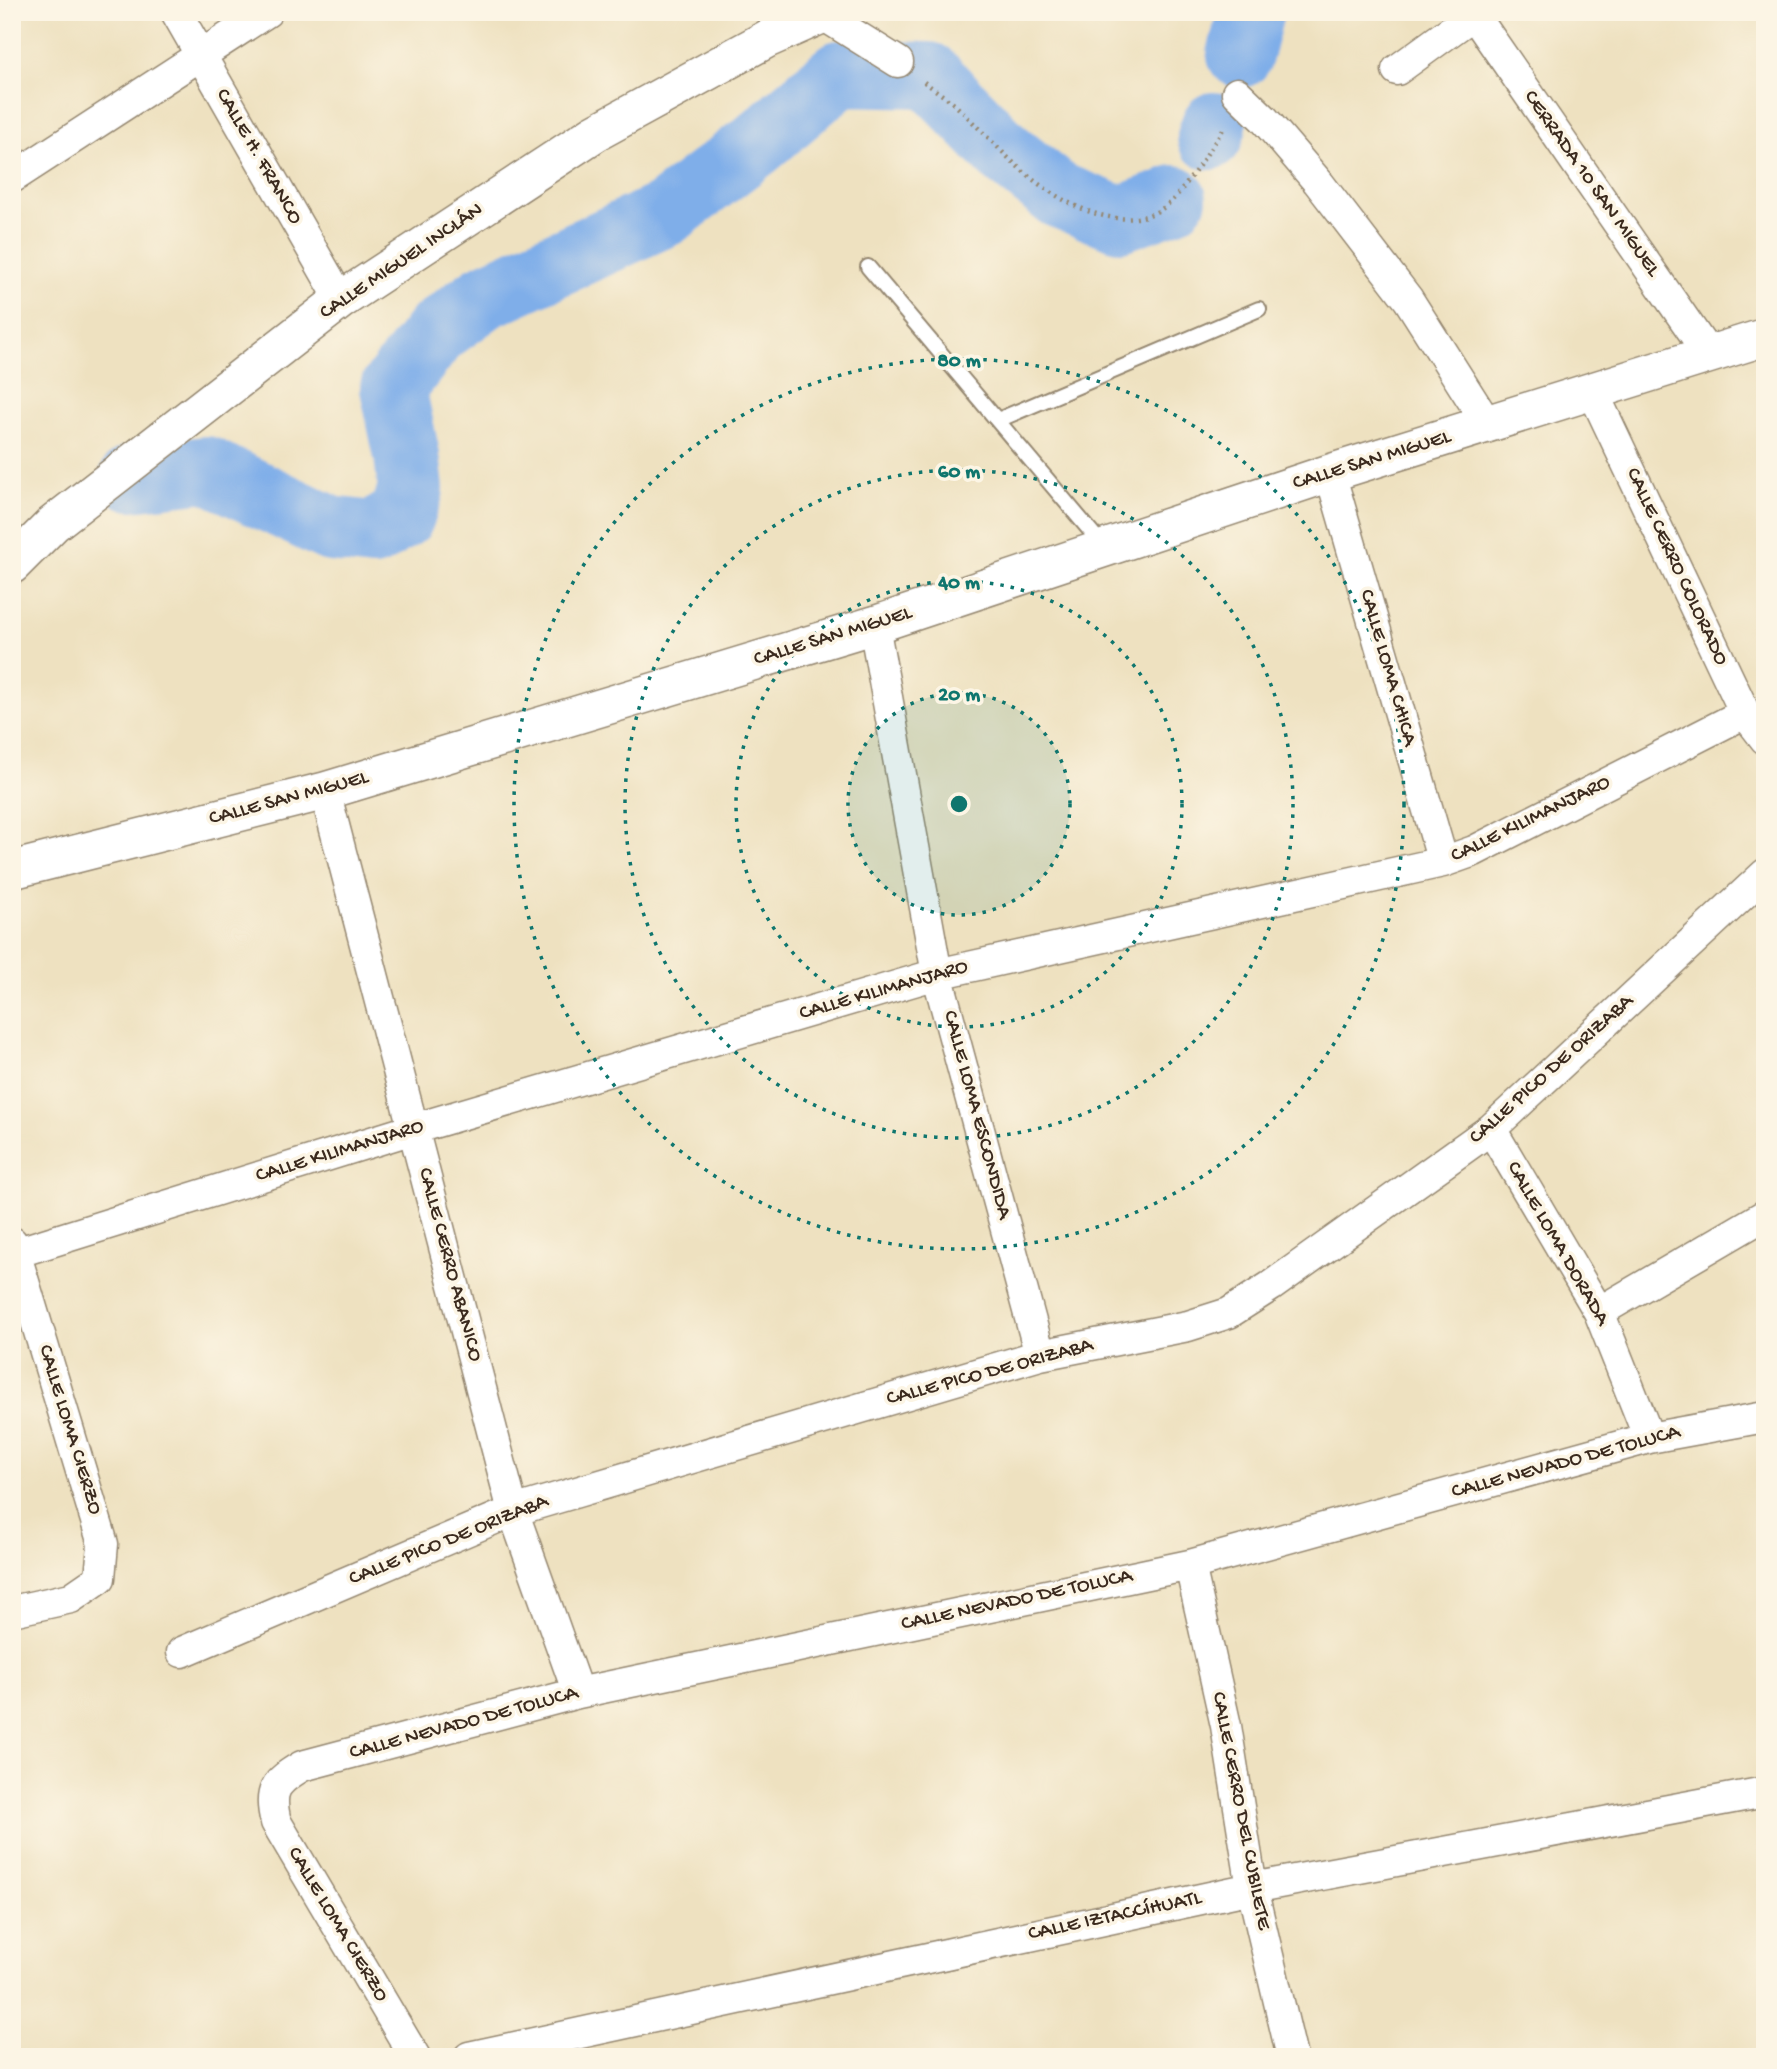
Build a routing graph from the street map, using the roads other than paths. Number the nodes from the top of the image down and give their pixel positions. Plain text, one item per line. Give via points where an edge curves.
1 (176, 12) edge
2 (267, 12) edge
3 (1473, 13) edge
4 (826, 14) edge
5 (200, 56) junction
6 (898, 62) dead end
7 (1397, 70) dead end
8 (1237, 93) road end
9 (12, 178) edge
10 (868, 267) dead end
11 (341, 300) junction
12 (1259, 309) dead end
13 (1765, 337) edge
14 (1709, 355) junction
15 (1593, 392) junction
16 (998, 420) junction
17 (1488, 425) junction
18 (1330, 473) junction
19 (1106, 548) junction
20 (14, 558) edge
21 (874, 625) junction
22 (1745, 713) junction
23 (1765, 739) edge
24 (324, 791) junction
25 (1443, 862) junction
26 (12, 870) edge
27 (1765, 874) edge
28 (937, 974) junction
29 (413, 1129) junction
30 (1491, 1129) junction
31 (1765, 1215) edge
32 (14, 1250) edge
33 (1599, 1312) junction
34 (1041, 1354) junction
35 (1765, 1417) edge
36 (1649, 1438) junction
37 (513, 1511) junction
38 (1190, 1565) junction
39 (12, 1611) edge
40 (182, 1652) dead end
41 (578, 1693) junction
42 (273, 1789) joint
43 (1765, 1792) edge
44 (1252, 1888) junction
45 (415, 2057) edge
46 (468, 2057) edge
47 (1292, 2057) edge

1 - 5 street, CALLE H. FRANCO
2 - 5 street
3 - 7 street, CERRADA 10 SAN MIGUEL
3 - 14 street, CERRADA 10 SAN MIGUEL
4 - 6 street
4 - 11 street, CALLE MIGUEL INCLÁN via 767,39 595,132
5 - 9 street
5 - 11 street, CALLE H. FRANCO
8 - 17 street via 1318,182 1408,299
10 - 16 lane
11 - 20 street, CALLE MIGUEL INCLÁN
12 - 16 lane
13 - 14 street, CALLE SAN MIGUEL
14 - 15 street, CALLE SAN MIGUEL
15 - 17 street, CALLE SAN MIGUEL
15 - 22 street, CALLE CERRO COLORADO
16 - 19 lane
17 - 18 street, CALLE SAN MIGUEL
18 - 19 street, CALLE SAN MIGUEL
18 - 25 street, CALLE LOMA CHICA
19 - 21 street, CALLE SAN MIGUEL
21 - 24 street, CALLE SAN MIGUEL
21 - 28 street, CALLE LOMA ESCONDIDA
22 - 23 street, CALLE CERRO COLORADO
22 - 25 street, CALLE KILIMANJARO via 1474,851
24 - 26 street, CALLE SAN MIGUEL
24 - 29 street, CALLE CERRO ABANICO
25 - 28 street, CALLE KILIMANJARO
27 - 30 street, CALLE PICO DE ORIZABA
28 - 29 street, CALLE KILIMANJARO
28 - 34 street, CALLE LOMA ESCONDIDA
29 - 32 street, CALLE KILIMANJARO
29 - 37 street, CALLE CERRO ABANICO
30 - 33 street, CALLE LOMA DORADA
30 - 34 street, CALLE PICO DE ORIZABA via 1229,1312 1188,1326
31 - 33 street
32 - 39 street, CALLE LOMA CIERZO via 103,1544 100,1578 71,1598
33 - 36 street, CALLE LOMA DORADA
34 - 37 street, CALLE PICO DE ORIZABA
35 - 36 street, CALLE NEVADO DE TOLUCA
36 - 38 street, CALLE NEVADO DE TOLUCA
37 - 40 street, CALLE PICO DE ORIZABA
37 - 41 street, CALLE CERRO ABANICO
38 - 41 street, CALLE NEVADO DE TOLUCA
38 - 44 street, CALLE CERRO DEL CUBILETE via 1226,1726
41 - 42 street, CALLE NEVADO DE TOLUCA via 302,1766
42 - 45 street, CALLE LOMA CIERZO via 276,1822
43 - 44 street, CALLE IZTACCÍHUATL
44 - 46 street, CALLE IZTACCÍHUATL
44 - 47 street, CALLE CERRO DEL CUBILETE

